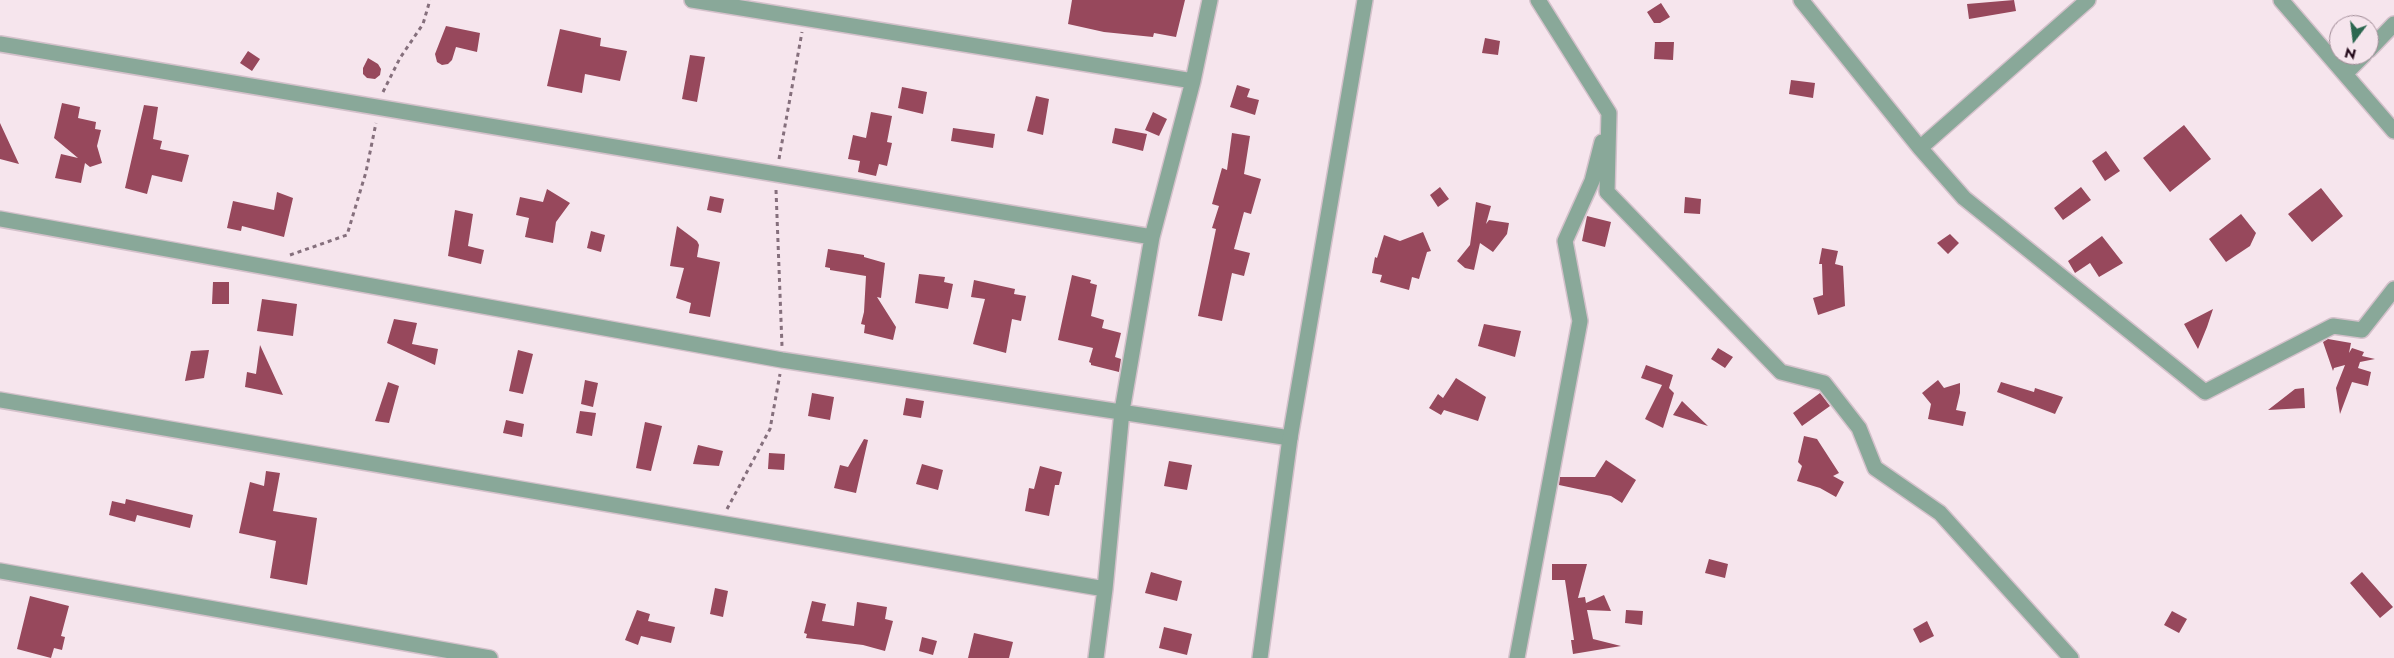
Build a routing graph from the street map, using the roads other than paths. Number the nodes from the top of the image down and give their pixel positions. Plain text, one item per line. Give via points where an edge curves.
1 (692, 0) edge
2 (1210, 0) edge
3 (1365, 0) edge
4 (1538, 0) edge
5 (1801, 0) edge
6 (2088, 0) edge
7 (2281, 0) edge
8 (2394, 24) edge
9 (2379, 40) edge
10 (0, 44) edge
11 (2354, 65) edge
12 (2346, 73) junction
13 (1193, 81) junction
14 (1609, 113) junction
15 (2394, 131) edge
16 (1920, 148) junction
17 (0, 219) edge
18 (1152, 237) junction
19 (2394, 289) edge
20 (0, 400) edge
21 (1122, 412) junction
22 (1290, 438) junction
23 (0, 571) edge
24 (1105, 589) junction
25 (490, 658) edge
26 (1096, 658) edge
27 (1260, 658) edge
28 (1517, 658) edge
29 (2071, 658) edge

1 - 13 street
2 - 13 street
3 - 22 street
4 - 14 street
5 - 16 street
6 - 16 street
7 - 12 street
8 - 9 street
10 - 18 street
11 - 12 street
12 - 15 street
13 - 18 street
14 - 28 street via 1592,181 1565,241 1580,321
14 - 29 street via 1607,192 1781,372 1824,383 1859,428 1875,468 1940,513
16 - 19 street via 1964,198 2205,392 2333,326 2362,330
17 - 21 street via 782,360
18 - 21 street
20 - 24 street
21 - 22 street
21 - 24 street
22 - 27 street
23 - 25 street
24 - 26 street

